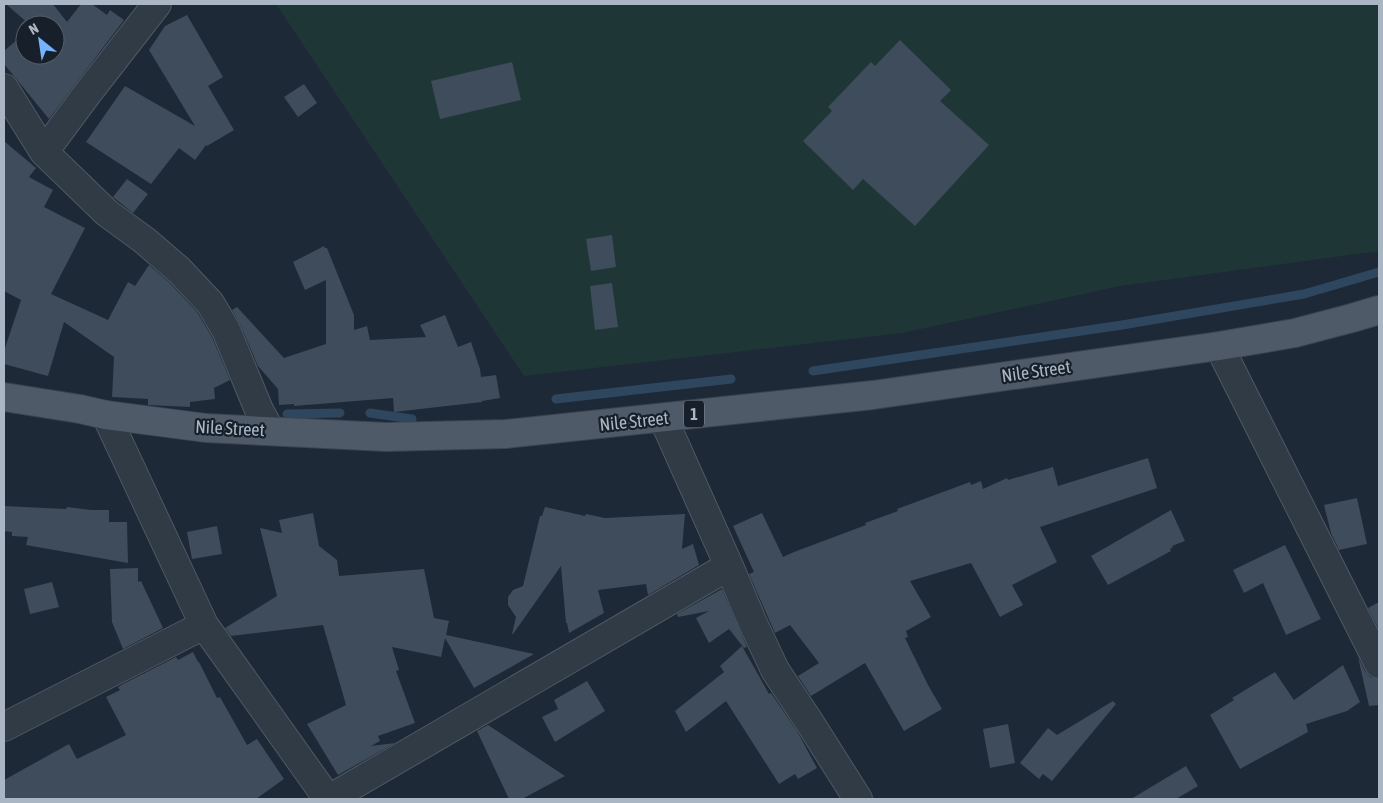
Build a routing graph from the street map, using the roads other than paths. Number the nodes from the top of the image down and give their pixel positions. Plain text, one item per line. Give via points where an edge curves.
1 (157, 4) edge
2 (4, 88) edge
3 (44, 152) junction
4 (1379, 310) edge
5 (1219, 346) junction
6 (4, 397) edge
7 (106, 416) junction
8 (663, 418) junction
9 (270, 430) junction
10 (729, 566) junction
11 (204, 625) junction
12 (1379, 664) edge
13 (4, 727) edge
14 (329, 799) edge
15 (858, 799) edge

1 - 3 street
2 - 3 street
3 - 9 street via 108,213 179,270 210,302 226,330
4 - 5 main road, Nile Street / 1 via 1295,333
5 - 8 main road, Nile Street / 1 via 872,395
5 - 12 street
6 - 7 main road, Nile Street / 1
7 - 9 main road, Nile Street / 1 via 206,428
7 - 11 street
8 - 9 main road, Nile Street / 1 via 506,434 386,437
8 - 10 street
10 - 14 street
10 - 15 street via 775,670
11 - 13 street
11 - 14 street

